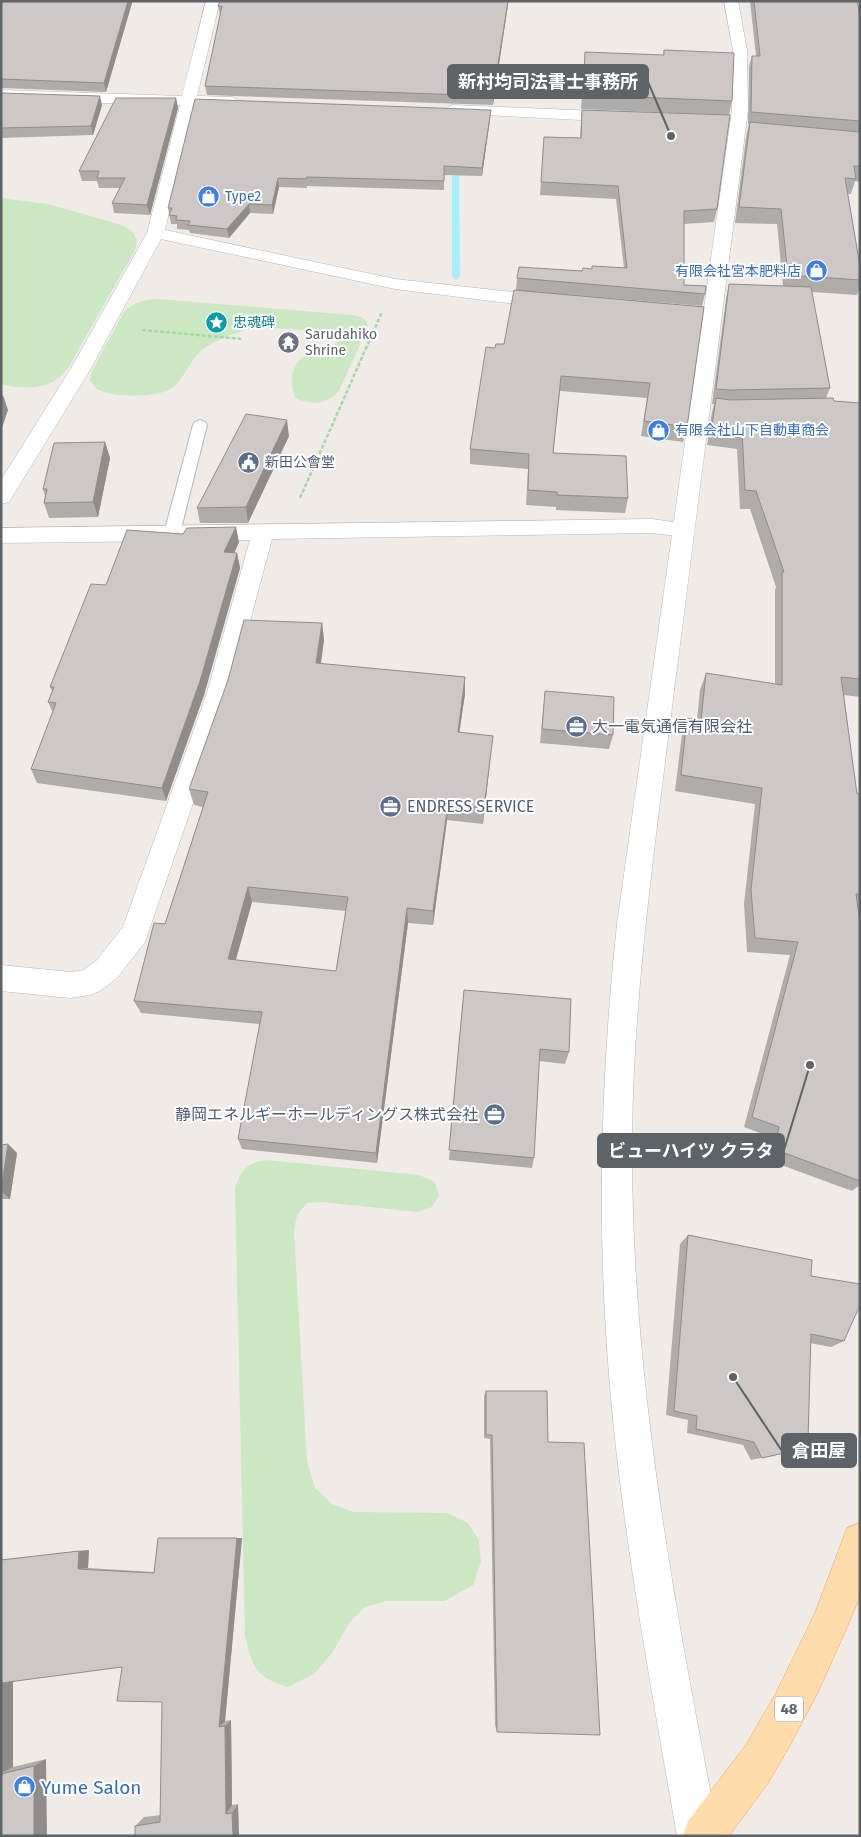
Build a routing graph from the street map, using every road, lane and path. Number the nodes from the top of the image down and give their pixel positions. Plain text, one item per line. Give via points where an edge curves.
1 (213, 1) edge
2 (731, 1) edge
3 (1, 94) edge
4 (188, 100) junction
5 (248, 103) edge
6 (438, 110) edge
7 (636, 117) edge
8 (156, 233) junction
9 (395, 284) junction
10 (562, 303) edge
11 (104, 327) junction
12 (242, 339) dead end
13 (200, 425) dead end
14 (1, 497) edge
15 (684, 530) junction
16 (288, 531) junction
17 (262, 532) junction
18 (172, 533) junction
19 (1, 536) edge
20 (1, 978) edge
21 (857, 1561) edge
22 (698, 1836) edge
23 (703, 1836) edge

1 - 4 street
2 - 15 street via 742,69 738,126 704,314 708,410
3 - 4 street
4 - 5 street
4 - 8 street
6 - 7 street
8 - 9 street
8 - 11 street
9 - 10 street
9 - 16 path via 289,522
11 - 12 path
11 - 14 street
13 - 18 lane
15 - 16 street via 652,526
15 - 22 street via 622,998 616,1168 626,1372 639,1490
16 - 17 street
17 - 18 street
17 - 20 street via 218,696 135,933 108,969 90,982 70,985
18 - 19 street
21 - 23 main road, 48 via 803,1684 759,1761

